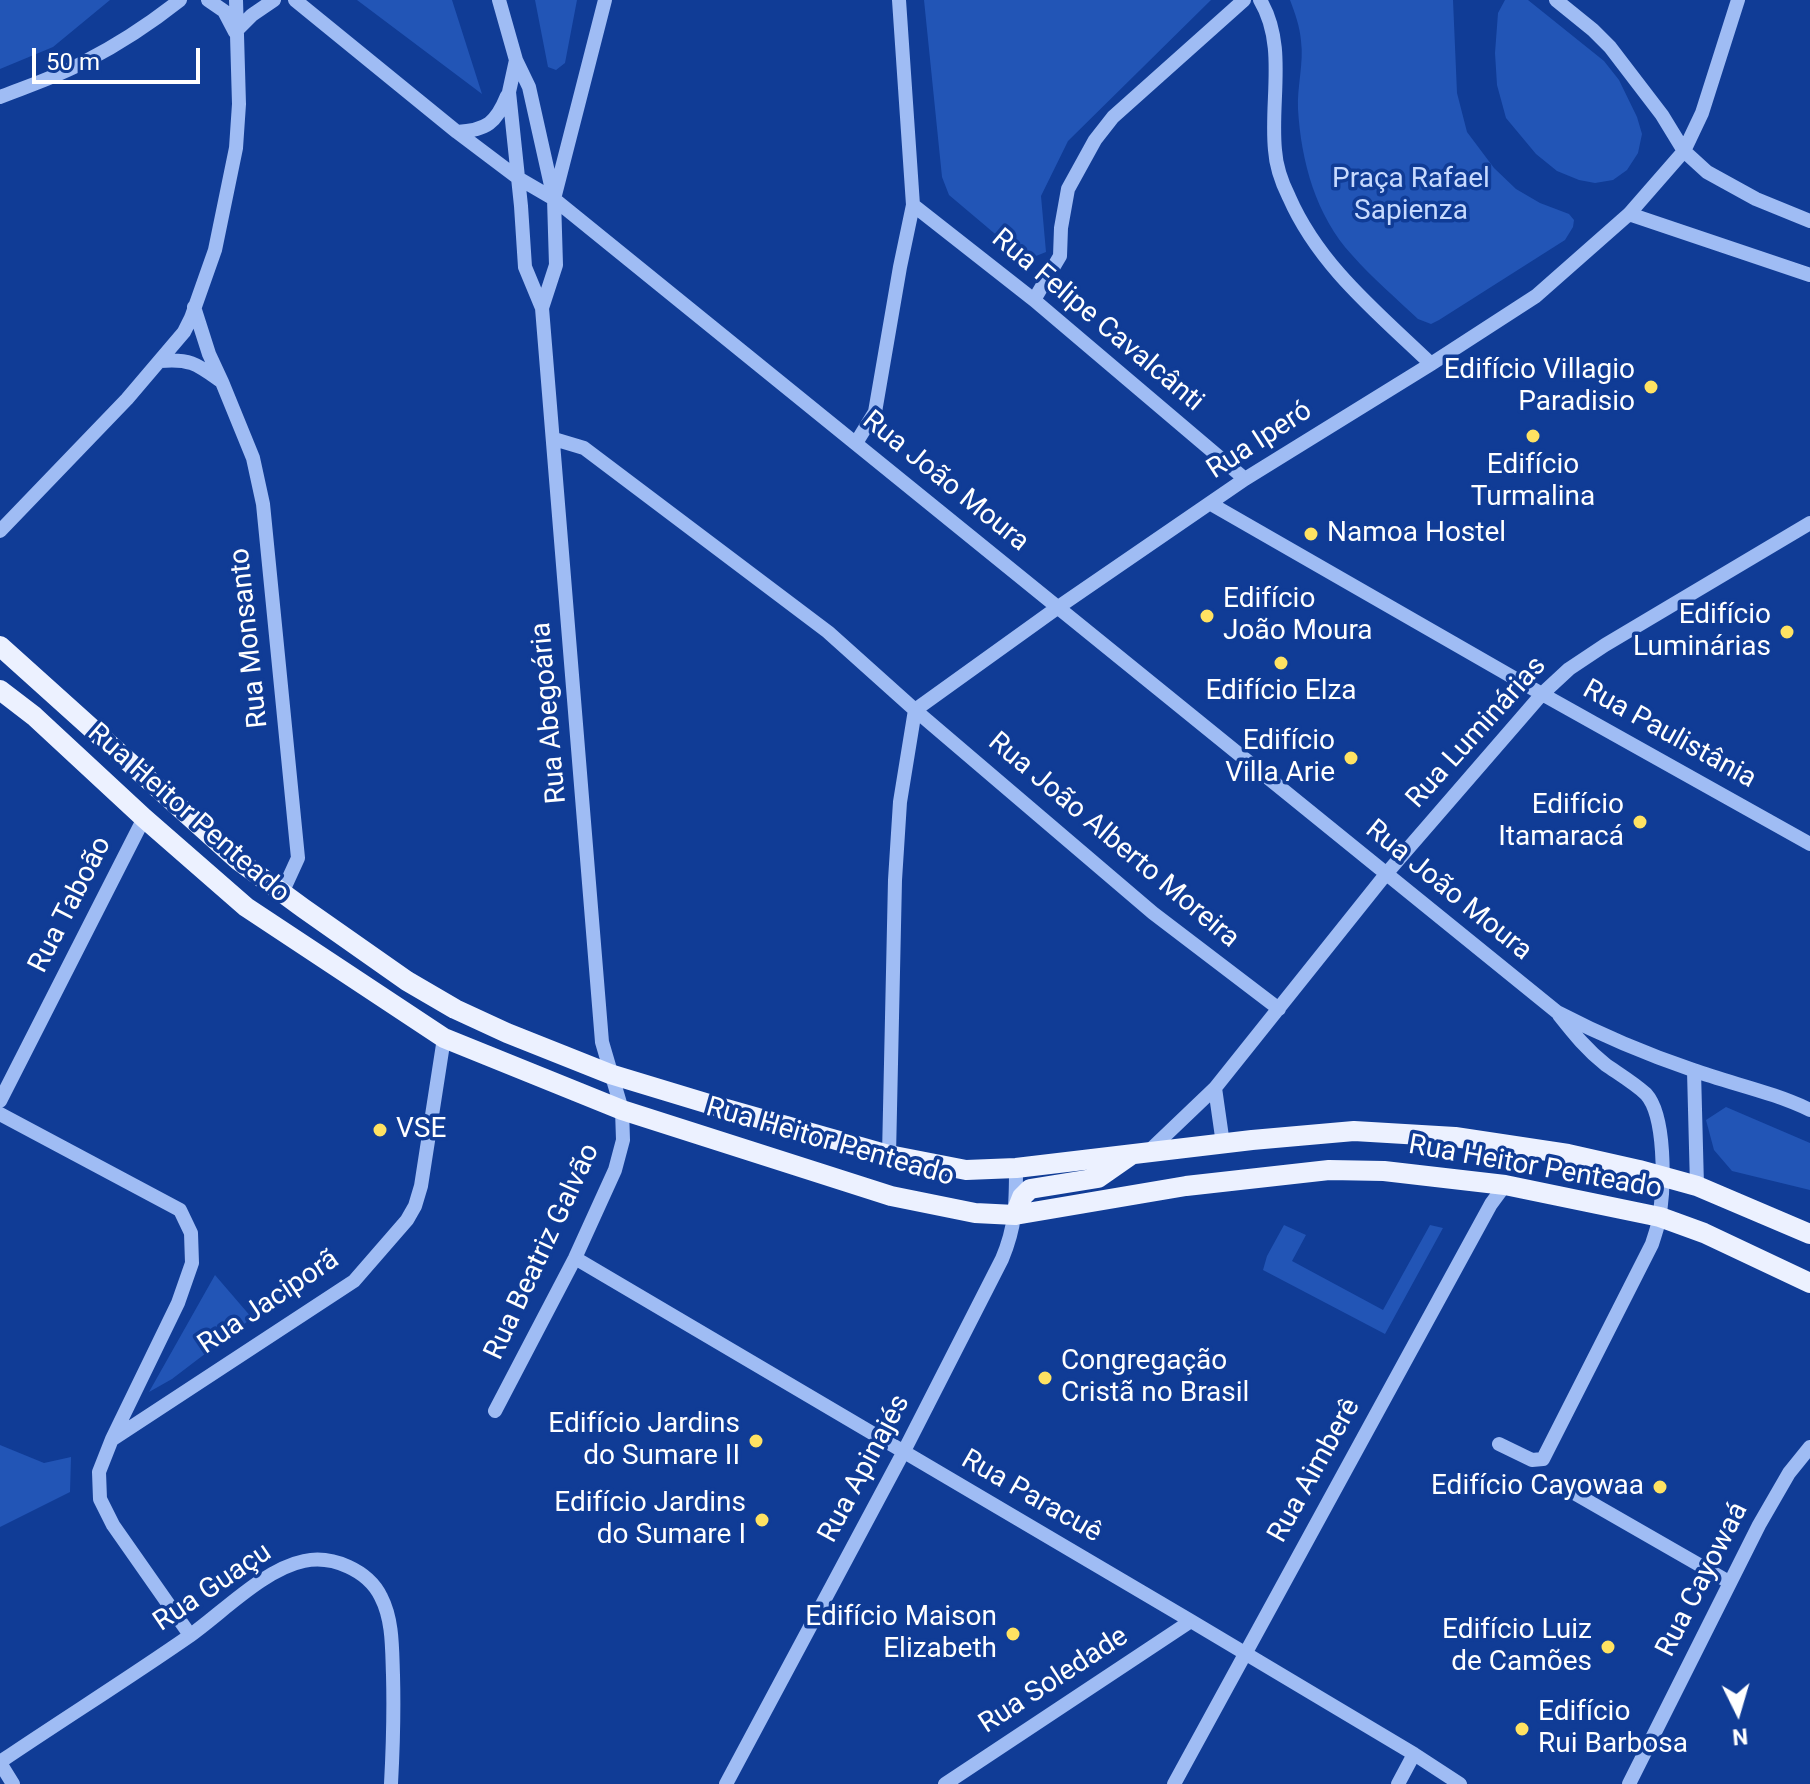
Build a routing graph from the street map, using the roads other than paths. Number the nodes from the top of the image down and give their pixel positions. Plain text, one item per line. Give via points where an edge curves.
1 (180, 0) edge
2 (208, 0) edge
3 (236, 0) edge
4 (274, 0) edge
5 (295, 0) edge
6 (499, 0) edge
7 (605, 0) edge
8 (899, 0) edge
9 (1244, 0) edge
10 (1260, 0) edge
11 (1556, 0) edge
12 (1738, 0) edge
13 (235, 32) junction
14 (516, 60) junction
15 (509, 92) junction
16 (0, 97) edge
17 (457, 132) junction
18 (1684, 151) junction
19 (518, 178) junction
20 (554, 199) junction
21 (913, 205) junction
22 (1629, 214) junction
23 (1810, 221) edge
24 (1810, 275) edge
25 (1034, 300) junction
26 (194, 307) junction
27 (542, 308) junction
28 (160, 361) junction
29 (1431, 364) junction
30 (222, 382) junction
31 (554, 439) junction
32 (856, 443) junction
33 (1245, 479) junction
34 (1211, 504) junction
35 (6, 513) edge
36 (1810, 523) edge
37 (0, 531) edge
38 (1057, 608) junction
39 (0, 646) edge
40 (0, 690) edge
41 (1542, 694) junction
42 (915, 710) junction
43 (144, 818) junction
44 (1810, 844) edge
45 (1386, 874) junction
46 (282, 893) junction
47 (1279, 1009) junction
48 (1557, 1012) junction
49 (444, 1038) junction
50 (1694, 1071) junction
51 (610, 1074) junction
52 (1215, 1088) junction
53 (0, 1101) edge
54 (622, 1110) junction
55 (1810, 1110) edge
56 (0, 1114) edge
57 (1223, 1144) junction
58 (1139, 1154) junction
59 (889, 1155) junction
60 (1016, 1168) junction
61 (1663, 1177) junction
62 (1505, 1185) junction
63 (1186, 1186) junction
64 (1697, 1186) junction
65 (1015, 1215) junction
66 (1660, 1217) junction
67 (1810, 1234) edge
68 (575, 1258) junction
69 (1810, 1283) edge
70 (495, 1411) dead end
71 (112, 1439) junction
72 (1499, 1444) dead end
73 (1810, 1447) edge
74 (903, 1453) junction
75 (1567, 1489) dead end
76 (1729, 1582) junction
77 (1191, 1621) junction
78 (190, 1635) junction
79 (1245, 1654) junction
80 (1414, 1754) junction
81 (0, 1763) edge
82 (13, 1784) edge
83 (391, 1784) edge
84 (726, 1784) edge
85 (945, 1784) edge
86 (1174, 1784) edge
87 (1398, 1784) edge
88 (1460, 1784) edge
89 (1629, 1784) edge

1 - 16 street via 85,62
2 - 13 street via 224,11
3 - 13 street
4 - 13 street
5 - 17 street, Rua João Moura
6 - 14 street, Rua Abegoária
7 - 20 street
8 - 21 street
9 - 25 street via 1113,117 1095,140 1068,189 1060,256
10 - 29 street via 1274,36 1275,154 1298,218 1331,265
11 - 18 street via 1610,47
12 - 18 street, Rua Iperó via 1702,113
13 - 26 street via 236,148 215,250
14 - 15 street, Rua Abegoária
14 - 20 street, Rua Abegoária via 529,87
15 - 17 street via 492,123
15 - 19 street, Rua Abegoária
17 - 19 street, Rua João Moura
18 - 22 street, Rua Iperó
18 - 23 street via 1707,172
19 - 20 street, Rua João Moura
19 - 27 street, Rua Abegoária via 525,267
20 - 27 street, Rua Abegoária via 556,265
20 - 32 street, Rua João Moura
21 - 25 street, Rua Felipe Cavalcânti
21 - 32 street via 875,412
22 - 24 street
22 - 29 street, Rua Iperó via 1536,296
25 - 33 street, Rua Felipe Cavalcânti
26 - 28 street via 184,332
26 - 30 street, Rua Monsanto
27 - 31 street, Rua Abegoária
28 - 30 street via 192,362
28 - 35 street
29 - 33 street, Rua Iperó
30 - 46 street, Rua Monsanto via 253,458 263,504 298,858
31 - 42 street, Rua João Alberto Moreira via 584,448 828,632
31 - 51 street, Rua Abegoária via 602,1042
32 - 38 street, Rua João Moura
33 - 34 street, Rua Iperó
34 - 38 street, Rua Iperó
34 - 41 street, Rua Paulistânia
35 - 37 street
36 - 41 street, Rua Luminárias via 1605,645
38 - 42 street, Rua Iperó
38 - 45 street, Rua João Moura
39 - 46 main road, Rua Heitor Penteado via 239,861
40 - 43 main road, Rua Heitor Penteado
41 - 44 street, Rua Paulistânia
41 - 45 street, Rua Luminárias
42 - 47 street, Rua João Alberto Moreira via 1153,913
42 - 59 street via 900,802 895,880
43 - 49 main road, Rua Heitor Penteado via 246,907
43 - 53 street, Rua Taboão
45 - 47 street, Rua Luminárias
45 - 48 street, Rua João Moura
46 - 51 main road, Rua Heitor Penteado via 455,1009
47 - 52 street, Rua Luminárias
48 - 50 street, Rua João Moura
48 - 61 street, Rua João Moura via 1582,1044 1655,1106
49 - 54 main road, Rua Heitor Penteado
49 - 71 street, Rua Jaciporã via 421,1186 407,1220 354,1281
50 - 55 street, Rua João Moura
50 - 64 street
51 - 54 street, Rua Abegoária
51 - 59 main road, Rua Heitor Penteado
52 - 57 street
52 - 58 street, Rua Luminárias
54 - 65 main road, Rua Heitor Penteado via 891,1196 975,1213
54 - 68 street, Rua Beatriz Galvão via 623,1140 615,1170
56 - 71 street via 180,1210 191,1233 192,1263 178,1303
57 - 58 main road, Rua Heitor Penteado
57 - 61 main road, Rua Heitor Penteado via 1354,1131 1455,1137 1568,1154
57 - 63 main road via 1215,1172
58 - 60 main road, Rua Heitor Penteado
58 - 65 main road via 1098,1178 1030,1189
59 - 60 main road, Rua Heitor Penteado via 966,1170
60 - 65 street, Rua Apinajés
61 - 64 main road, Rua Heitor Penteado
61 - 66 street, Rua João Moura
62 - 63 main road, Rua Heitor Penteado via 1329,1170
62 - 66 main road, Rua Heitor Penteado
62 - 79 street, Rua Aimberê
63 - 65 main road, Rua Heitor Penteado
64 - 67 main road, Rua Heitor Penteado
65 - 74 street, Rua Apinajés via 1002,1259
66 - 69 main road, Rua Heitor Penteado
66 - 72 street, Rua João Moura via 1652,1244 1543,1459 1532,1460
68 - 70 street, Rua Beatriz Galvão
68 - 74 street, Rua Paracuê
71 - 78 street via 99,1472 100,1499
73 - 76 street, Rua Cayowaá via 1789,1473
74 - 77 street, Rua Paracuê
74 - 84 street, Rua Apinajés
75 - 76 street
76 - 89 street, Rua Cayowaá
77 - 79 street, Rua Paracuê
77 - 85 street, Rua Soledade
78 - 81 street, Rua Guaçu
78 - 83 street, Rua Guaçu via 272,1574 302,1561 321,1559 360,1573 382,1598 389,1622 394,1702
79 - 80 street, Rua Paracuê
79 - 86 street, Rua Aimberê
80 - 87 street
80 - 88 street, Rua Paracuê
81 - 82 street

